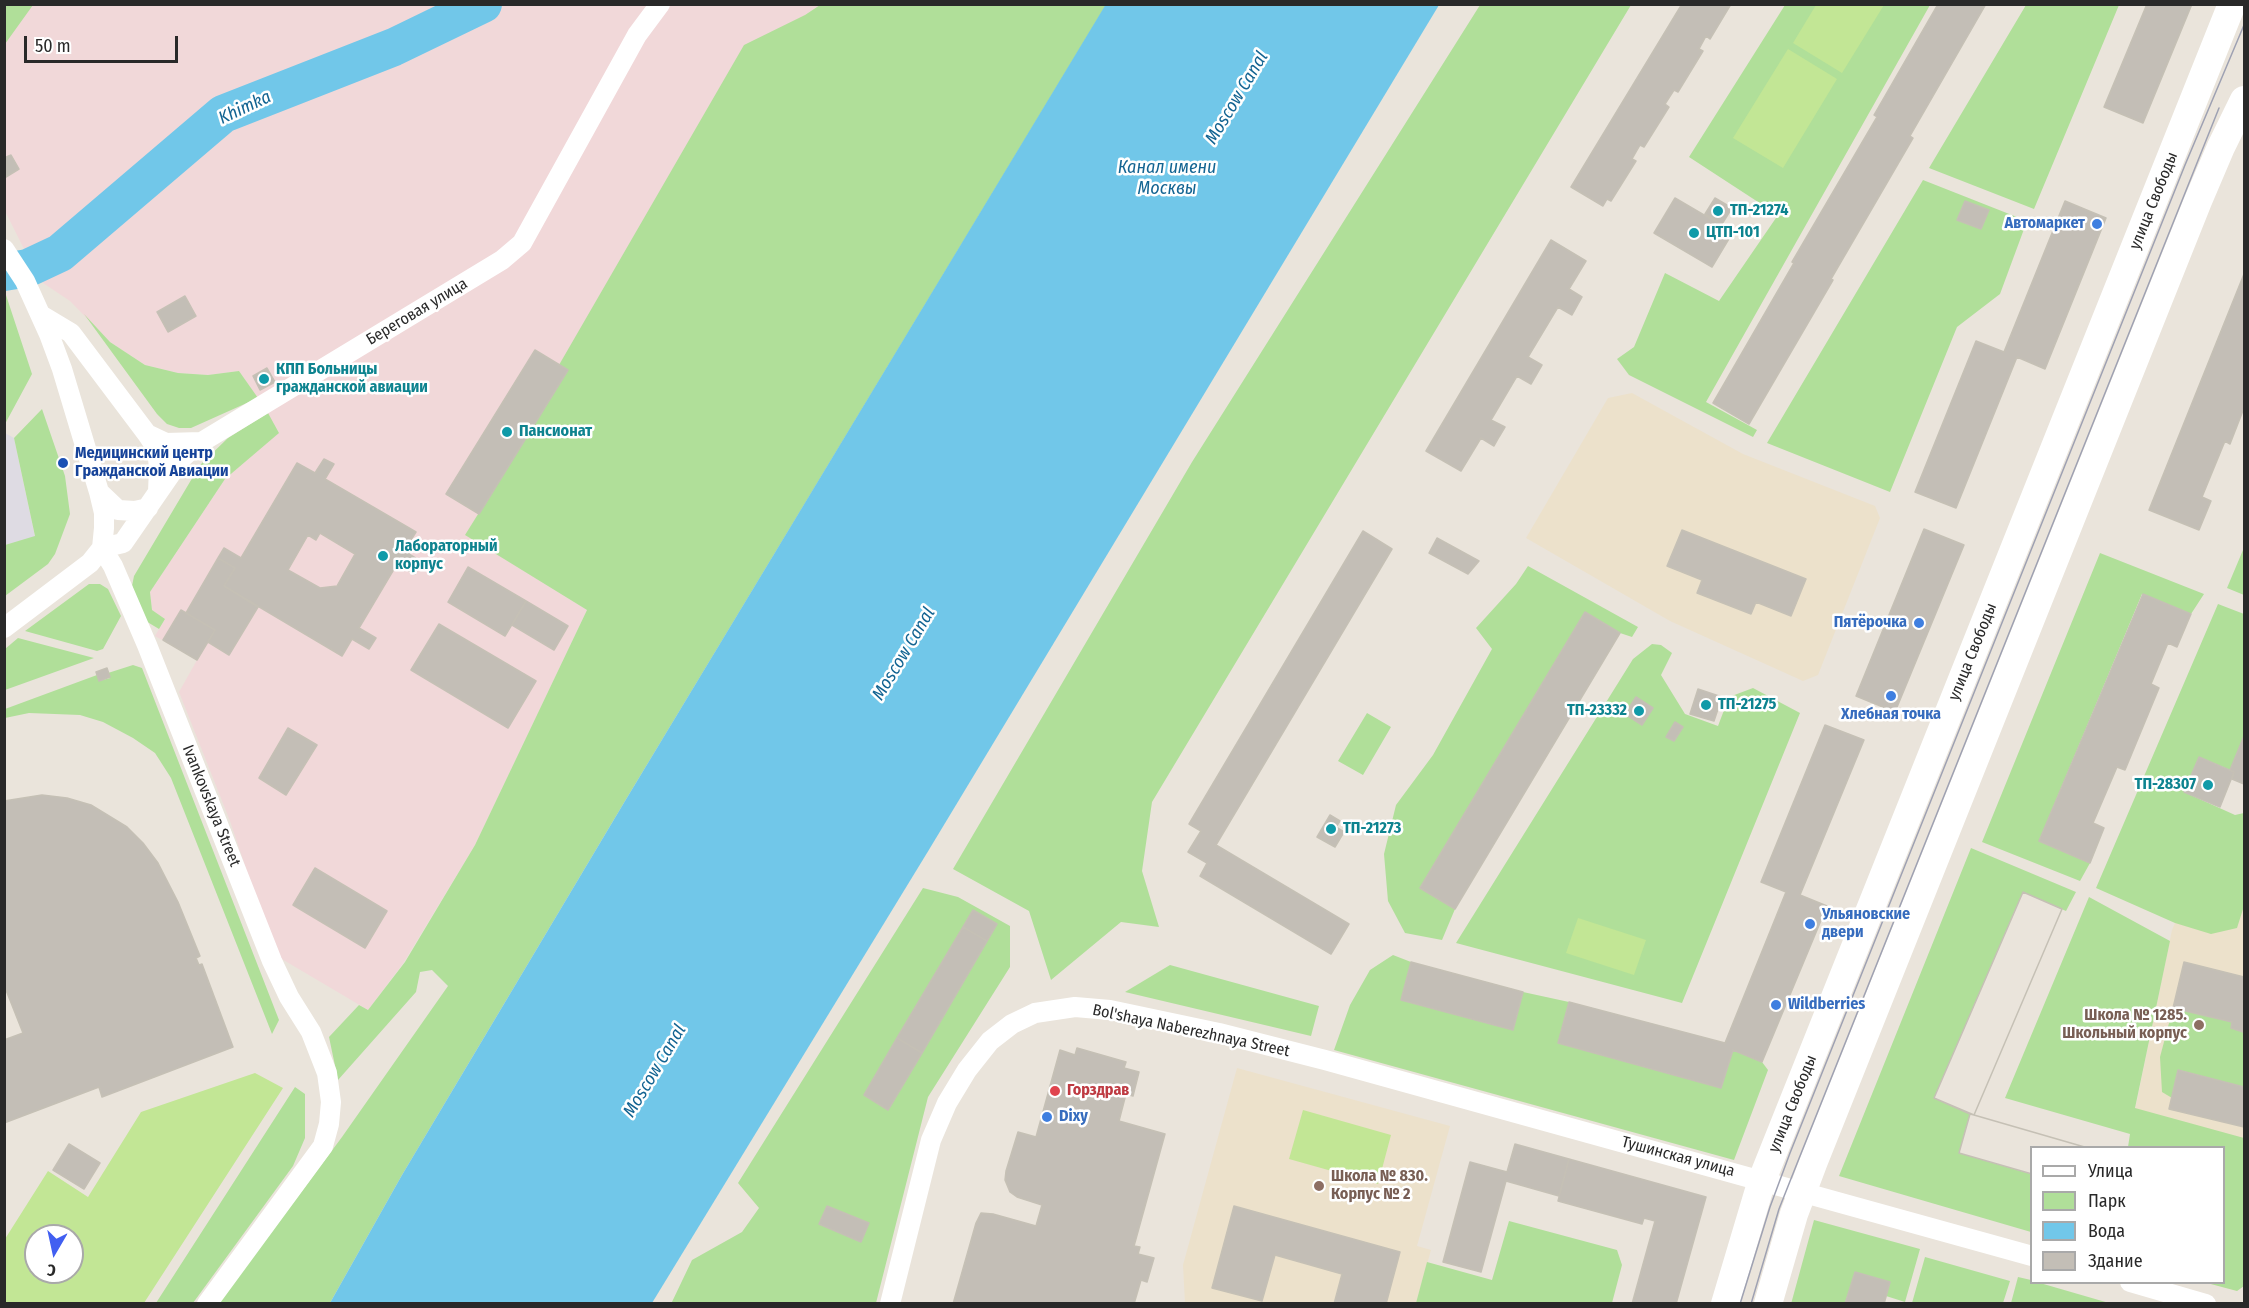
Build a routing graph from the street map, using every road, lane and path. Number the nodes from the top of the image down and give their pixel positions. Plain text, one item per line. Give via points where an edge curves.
1 (660, 4) edge
2 (2230, 8) edge
3 (2244, 100) edge
4 (7, 253) edge
5 (41, 315) junction
6 (147, 434) junction
7 (201, 442) junction
8 (99, 492) junction
9 (153, 501) junction
10 (102, 548) junction
11 (4, 628) edge
12 (1325, 1060) joint
13 (1762, 1180) junction
14 (1802, 1193) junction
15 (2030, 1256) edge
16 (2137, 1284) edge
17 (207, 1304) edge
18 (890, 1304) edge
19 (1725, 1304) edge
20 (1768, 1304) edge
21 (2206, 1304) edge

1 - 7 street, Береговая улица via 637,35 522,243 502,261
2 - 13 main road, улица Свободы
3 - 14 main road via 2198,201
4 - 5 street
5 - 6 street via 71,333
5 - 8 street via 62,369
6 - 7 street via 165,443
6 - 9 street via 157,450 159,468
7 - 9 street, Береговая улица via 181,459
8 - 9 street via 118,510 135,511
8 - 10 street via 104,513
9 - 10 street, Береговая улица via 123,543
10 - 11 street via 90,563
10 - 17 street, Ivankovskaya Street via 147,645 272,961 327,1073 331,1102 323,1146
12 - 13 street, Тушинская улица
12 - 18 street, Bol'shaya Naberezhnaya Street via 1110,1010 1050,1010 1012,1024 990,1041 947,1103 931,1140
13 - 14 street, Тушинская улица
13 - 19 main road, улица Свободы
14 - 15 street, Тушинская улица
14 - 20 main road
16 - 21 street

